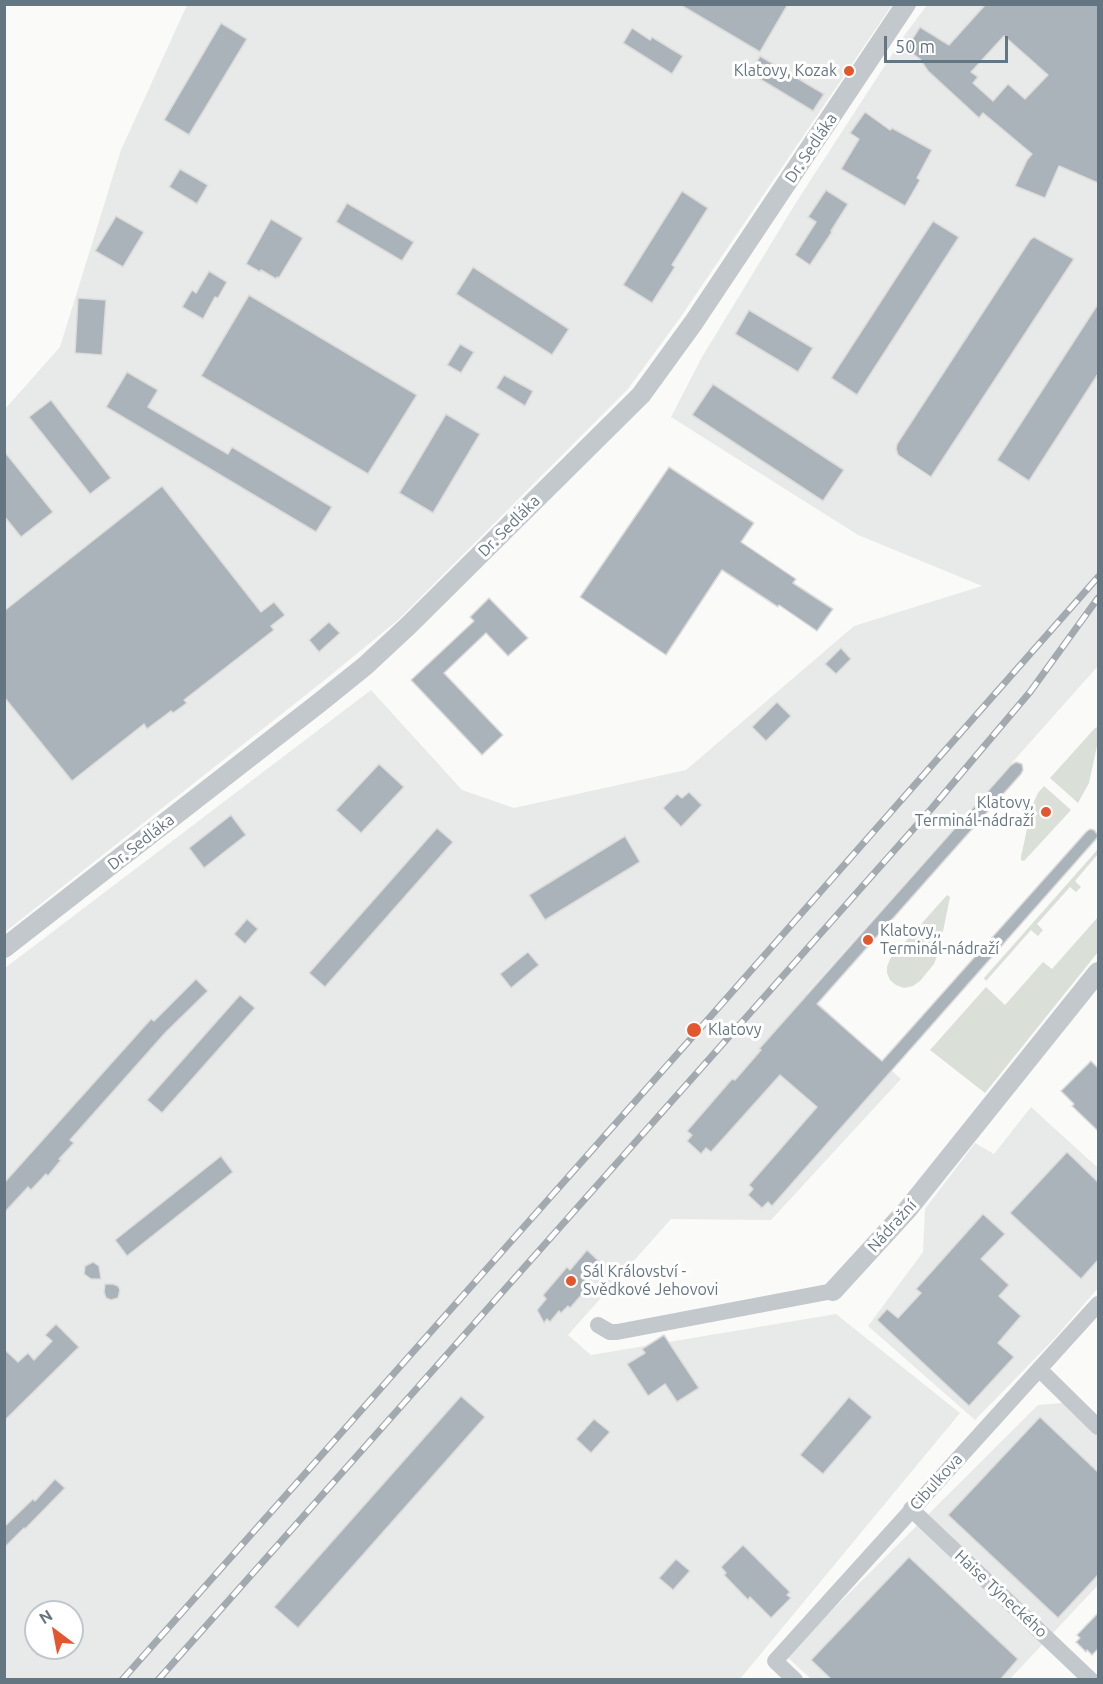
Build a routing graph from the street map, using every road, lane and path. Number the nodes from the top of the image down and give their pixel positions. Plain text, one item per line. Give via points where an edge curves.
1 (906, 4) edge
2 (4, 948) edge
3 (1098, 972) edge
4 (833, 1291) joint
5 (1098, 1304) edge
6 (598, 1325) dead end
7 (1039, 1369) junction
8 (1098, 1426) edge
9 (911, 1509) junction
10 (795, 1680) edge
11 (1091, 1680) edge

1 - 2 street, Dr. Sedláka via 641,395 365,666
3 - 4 street, Nádražní via 908,1209
4 - 6 street, Nádražní via 617,1332
5 - 7 street, Cibulkova
7 - 8 street
7 - 9 street, Cibulkova
9 - 10 street, Cibulkova via 775,1661
9 - 11 street, Haise Týneckého

